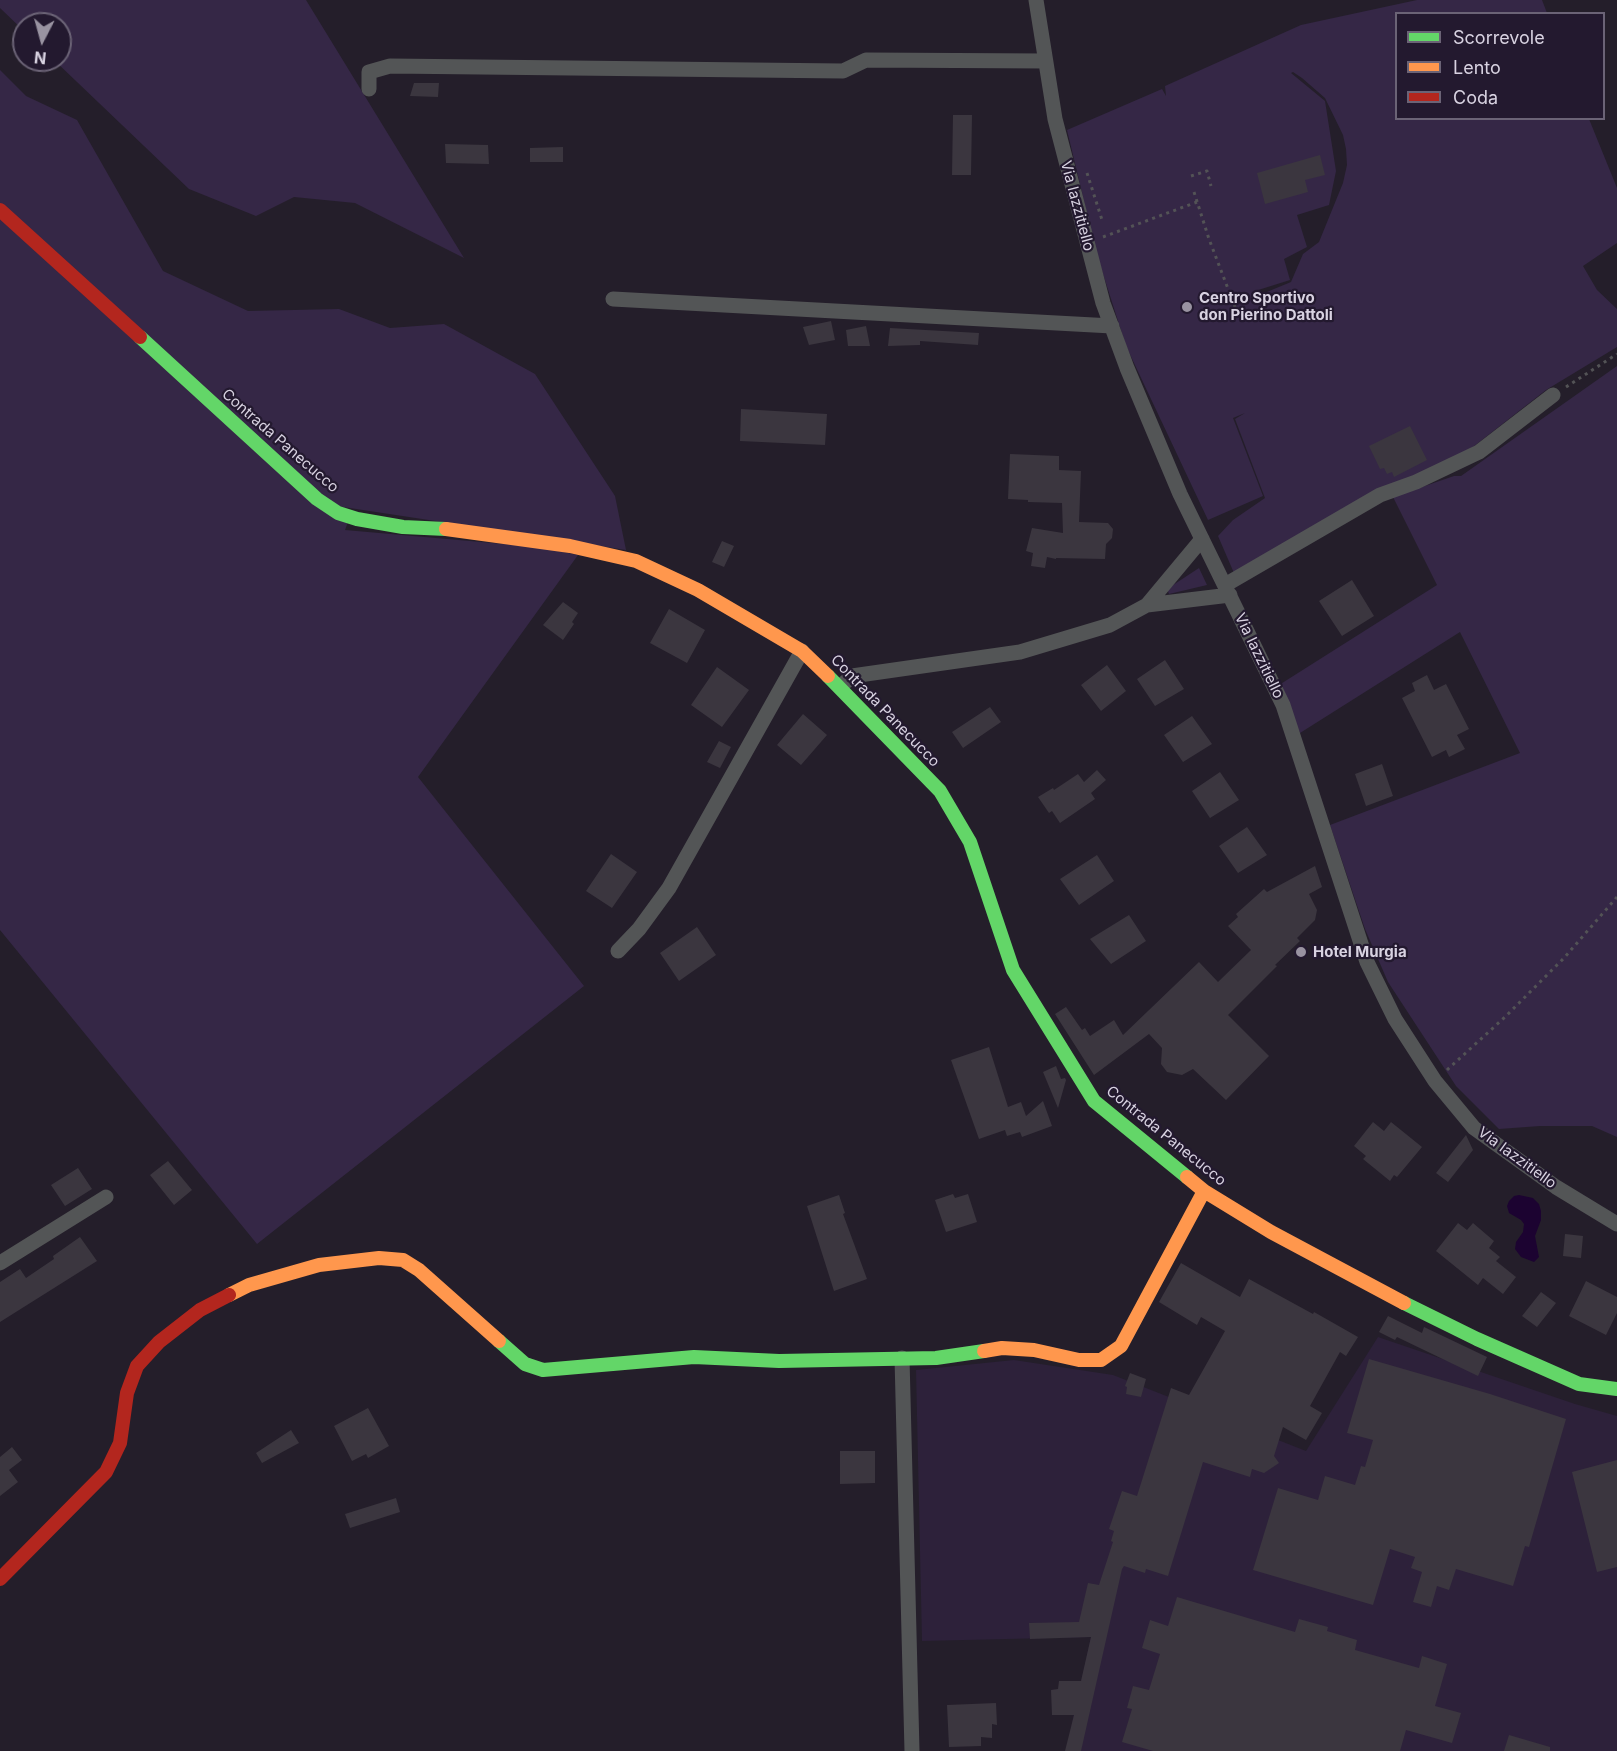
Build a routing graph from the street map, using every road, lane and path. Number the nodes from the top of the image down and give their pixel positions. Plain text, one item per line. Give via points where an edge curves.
1 (1036, 0) edge
2 (1045, 61) junction
3 (369, 89) dead end
4 (1087, 172) dead end
5 (1191, 176) dead end
6 (1211, 186) dead end
7 (1194, 192) dead end
8 (1197, 202) junction
9 (0, 210) edge
10 (1103, 223) dead end
11 (1101, 237) dead end
12 (614, 299) dead end
13 (1235, 307) dead end
14 (1112, 326) junction
15 (1617, 354) edge
16 (1553, 396) joint
17 (1202, 539) junction
18 (1227, 590) junction
19 (1147, 605) junction
20 (802, 651) junction
21 (840, 687) junction
22 (1617, 897) edge
23 (618, 951) dead end
24 (1435, 1081) junction
25 (1203, 1191) junction
26 (106, 1197) dead end
27 (1617, 1224) edge
28 (0, 1263) edge
29 (902, 1358) junction
30 (1617, 1389) edge
31 (0, 1579) edge
32 (912, 1751) edge

1 - 2 street, Via Iazzitiello
2 - 3 street via 866,60 843,71 390,66 369,72
2 - 14 street, Via Iazzitiello via 1080,218
4 - 10 path
5 - 6 path via 1207,171
7 - 8 path
8 - 11 path
8 - 13 path
9 - 20 street, Contrada Panecucco via 317,499 338,513 392,526 458,530 570,546 636,561 698,590
12 - 14 street
14 - 17 street, Via Iazzitiello
15 - 16 path
16 - 18 street via 1479,452 1380,495
17 - 18 street, Via Iazzitiello
17 - 19 street
18 - 19 street
18 - 24 street, Via Iazzitiello via 1283,705 1367,962 1395,1019
19 - 21 street via 1110,625 1020,652 852,676
20 - 21 street, Contrada Panecucco
20 - 23 street via 669,888
21 - 25 street, Contrada Panecucco via 940,791 970,842 1013,970 1094,1101
22 - 24 path via 1564,958
24 - 27 street, Via Iazzitiello via 1474,1128 1556,1187
25 - 29 street via 1121,1346 1101,1360 1002,1348 936,1358
25 - 30 street, Contrada Panecucco via 1271,1232 1477,1339 1579,1384
26 - 28 street
29 - 31 street via 694,1357 543,1370 525,1364 403,1260 379,1258 319,1265 249,1285 200,1310 159,1341 137,1366 120,1443 106,1472
29 - 32 street

